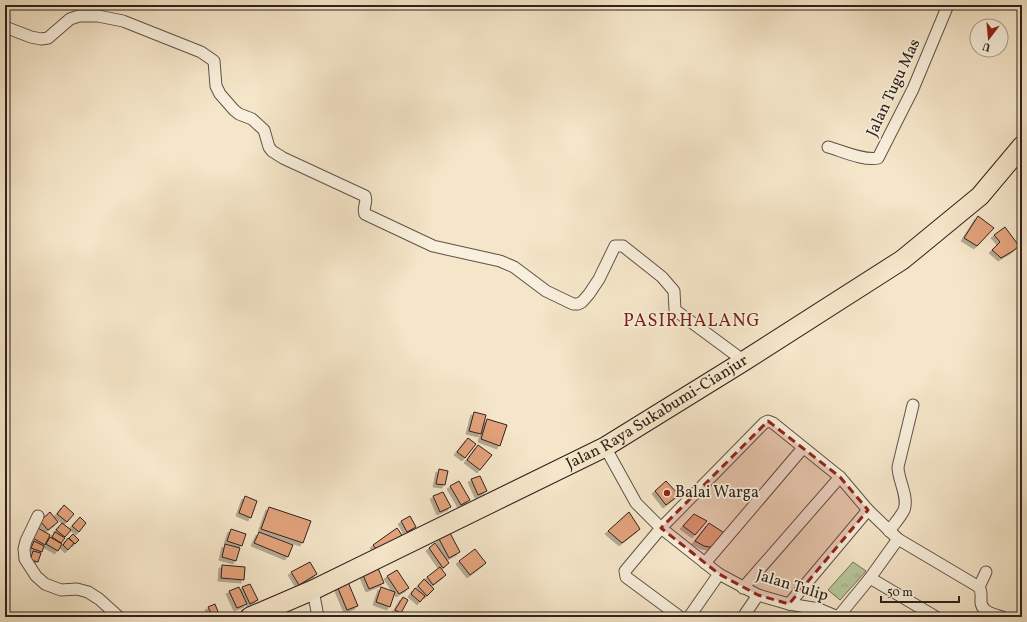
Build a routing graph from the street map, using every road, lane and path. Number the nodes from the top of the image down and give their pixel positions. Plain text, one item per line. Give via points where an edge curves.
1 (948, 5) edge
2 (5, 27) edge
3 (1022, 146) edge
4 (828, 147) dead end
5 (744, 361) junction
6 (913, 405) dead end
7 (605, 448) junction
8 (803, 448) junction
9 (840, 477) junction
10 (868, 510) junction
11 (38, 516) dead end
12 (661, 528) junction
13 (889, 531) junction
14 (898, 539) junction
15 (705, 563) junction
16 (986, 572) dead end
17 (719, 574) junction
18 (870, 578) junction
19 (743, 588) junction
20 (979, 588) junction
21 (313, 590) junction
22 (758, 595) junction
23 (789, 604) junction
24 (119, 617) edge
25 (250, 617) edge
26 (318, 617) edge
27 (680, 617) edge
28 (689, 617) edge
29 (743, 617) edge
30 (838, 617) edge
31 (936, 617) edge
32 (1002, 617) edge

1 - 4 street, Jalan Tugu Mas via 913,90 878,158 863,157
2 - 5 street via 41,39 48,38 74,18 98,16 122,21 201,52 214,61 216,86 220,94 234,110 252,119 264,130 272,151 365,196 365,214 432,246 500,261 514,267 546,291 573,304 586,299 615,246 623,246 662,277 674,291 676,310
3 - 5 highway, Jalan Raya Sukabumi-Cianjur via 980,196 902,260
5 - 7 highway, Jalan Raya Sukabumi-Cianjur
6 - 13 street via 898,467 906,503 902,514
7 - 12 street, Jalan Tulip via 636,503
7 - 21 highway, Jalan Raya Sukabumi-Cianjur
8 - 9 street
8 - 12 street via 773,423 764,423
8 - 15 street
9 - 10 street
9 - 19 street
10 - 13 street
10 - 23 street
11 - 24 street via 24,549 25,559 36,576 45,584 62,590 77,589 88,592
12 - 15 street, Jalan Tulip
12 - 27 street via 625,571 625,575
13 - 14 street
14 - 18 street
14 - 20 street
15 - 17 street, Jalan Tulip
16 - 20 street
17 - 19 street, Jalan Tulip
17 - 28 street
18 - 30 street
18 - 31 street
19 - 22 street, Jalan Tulip
20 - 32 street via 982,592 980,604 984,609
21 - 25 highway, Jalan Raya Sukabumi-Cianjur
21 - 26 street
22 - 23 street, Jalan Tulip
22 - 29 street
23 - 30 street, Jalan Tulip via 819,609

